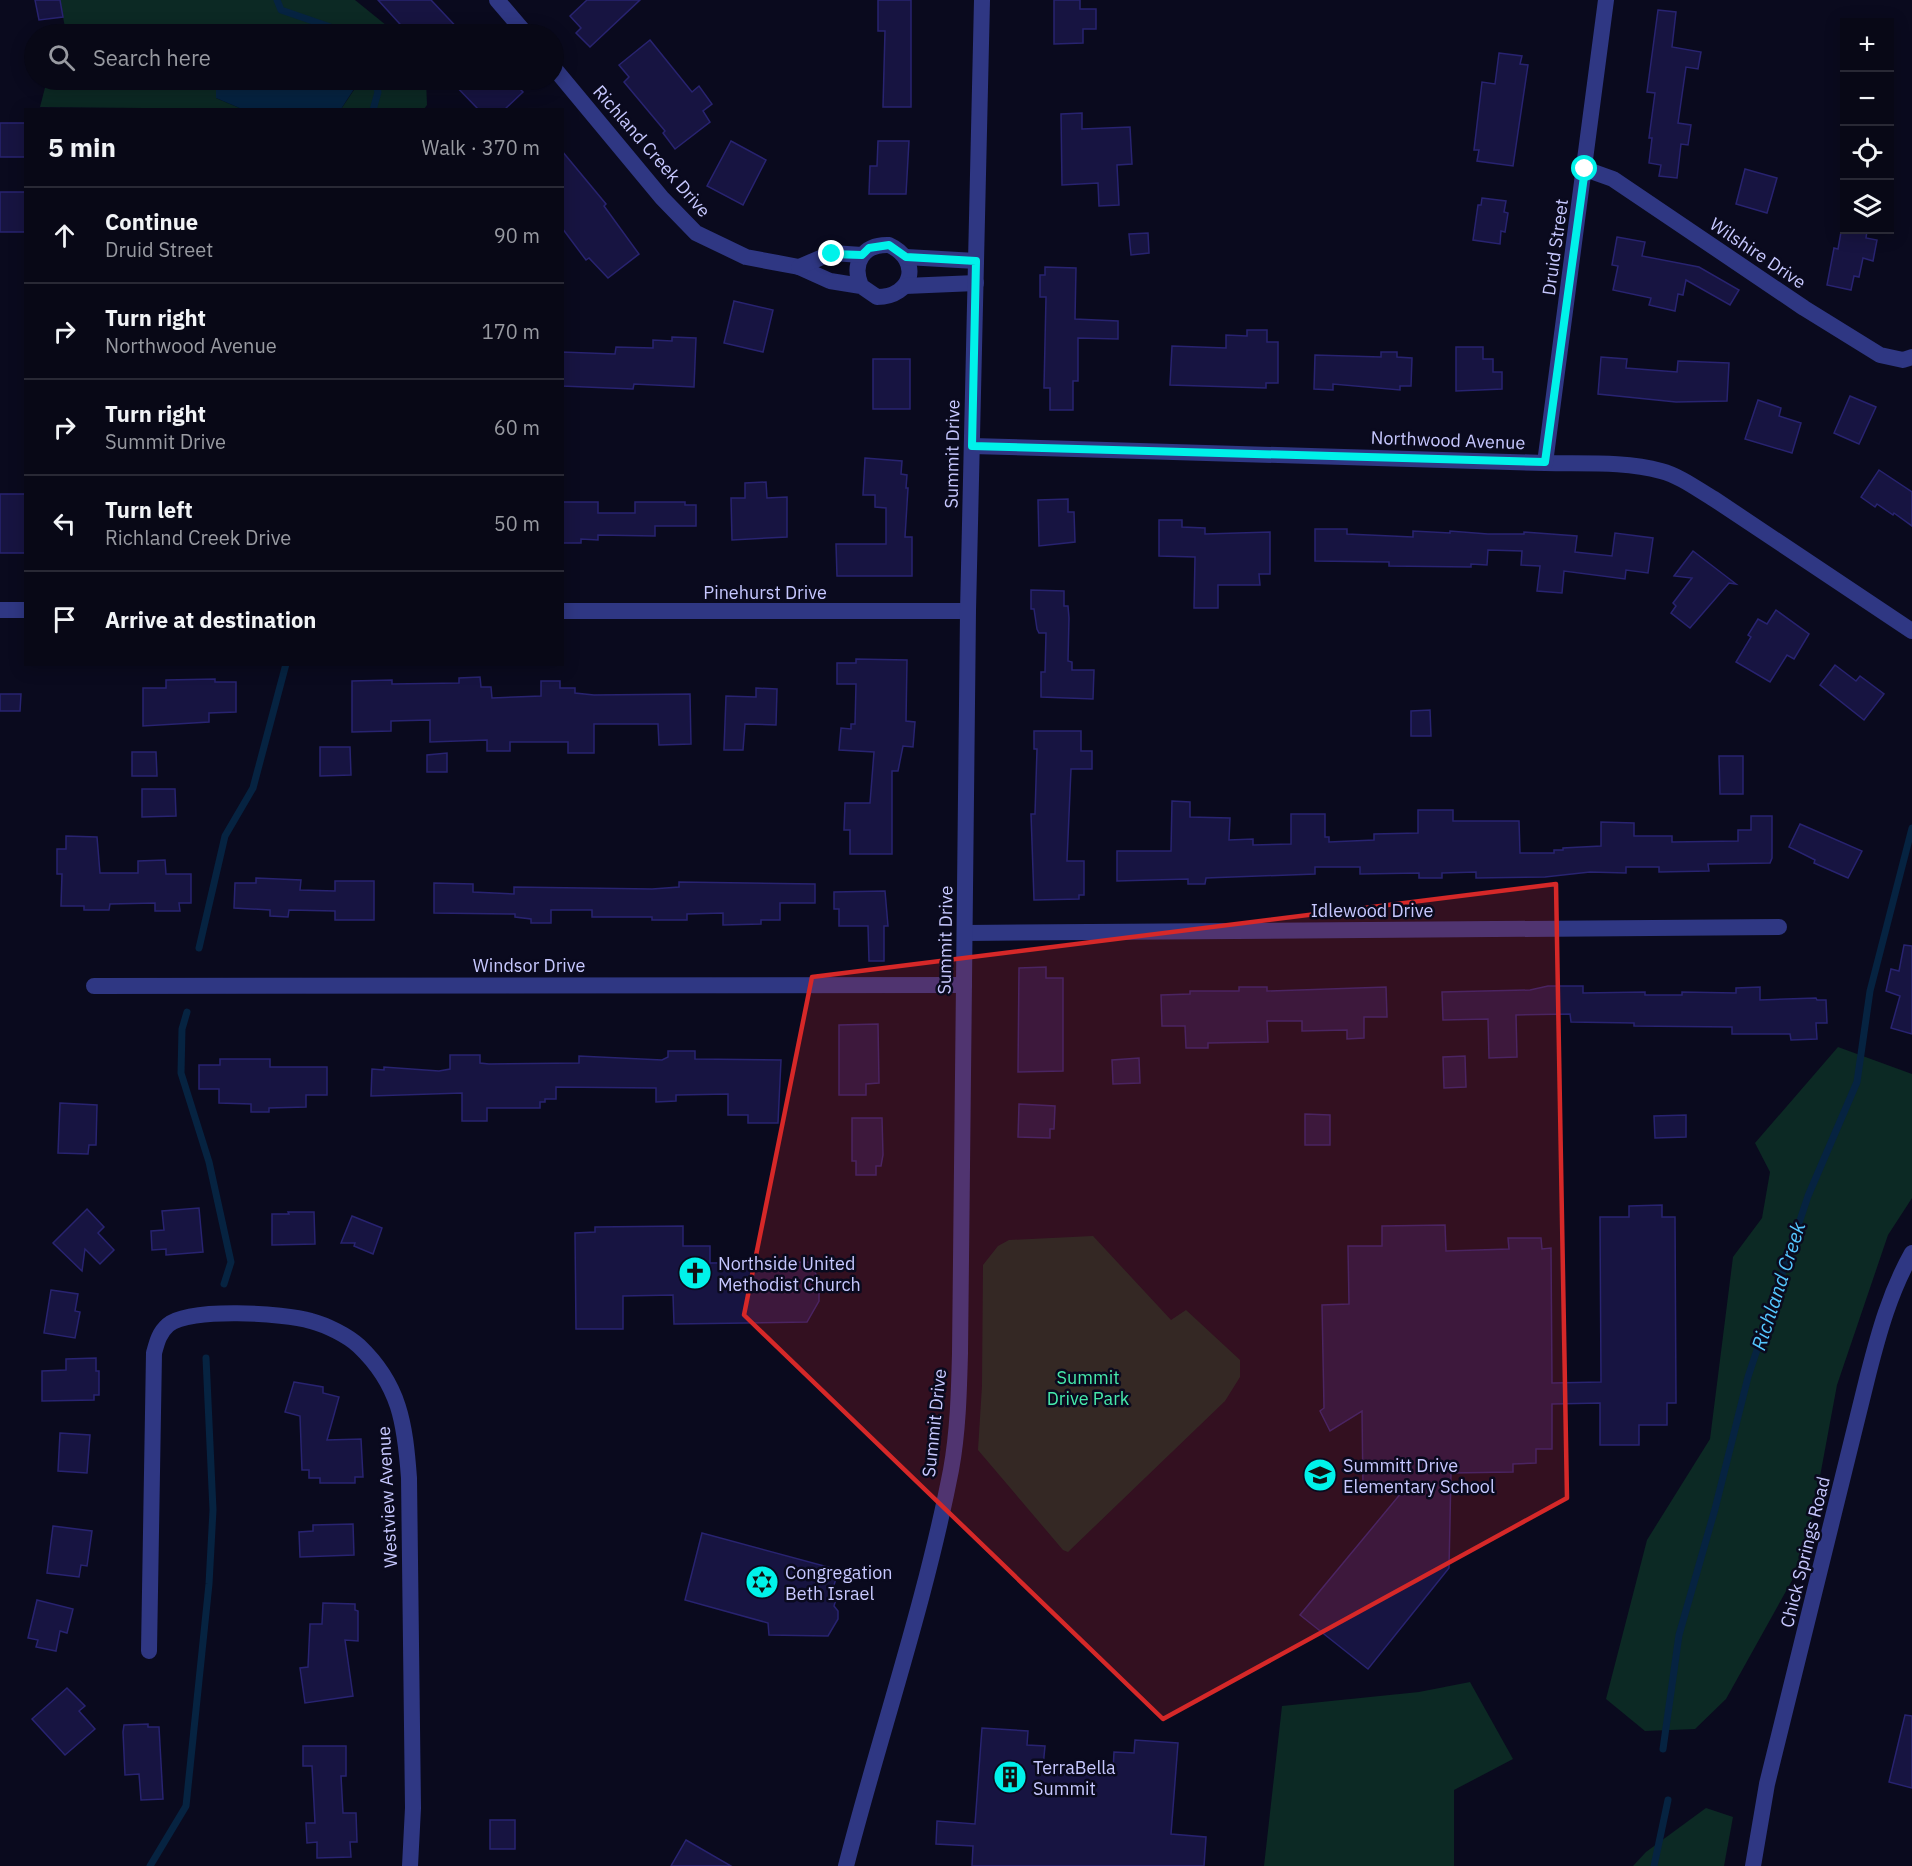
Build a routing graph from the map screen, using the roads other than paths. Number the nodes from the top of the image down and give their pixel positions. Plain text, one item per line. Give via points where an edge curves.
1 (497, 0) edge
2 (982, 0) edge
3 (1606, 0) edge
4 (517, 24) edge
5 (564, 80) edge
6 (1585, 169) junction
7 (862, 255) junction
8 (906, 257) junction
9 (976, 261) junction
10 (799, 267) junction
11 (976, 283) junction
12 (861, 286) junction
13 (905, 286) junction
14 (1912, 357) edge
15 (972, 446) junction
16 (1545, 462) junction
17 (0, 610) edge
18 (24, 610) edge
19 (564, 611) edge
20 (968, 611) junction
21 (1912, 631) edge
22 (1779, 927) dead end
23 (965, 933) junction
24 (964, 985) junction
25 (94, 986) dead end
26 (1912, 1253) edge
27 (149, 1652) dead end
28 (410, 1866) edge
29 (846, 1866) edge
30 (1753, 1866) edge

1 - 4 street
2 - 9 street, Summit Drive
3 - 6 street, Druid Street
5 - 10 street, Richland Creek Drive via 696,233 746,257
6 - 14 street, Wilshire Drive via 1613,179 1880,355 1903,360
6 - 16 street, Druid Street
7 - 8 street via 869,248 889,245
7 - 10 street via 832,254
7 - 12 street via 856,276
8 - 9 street
8 - 13 street via 910,266
9 - 11 street, Summit Drive
10 - 12 street, Richland Creek Drive via 830,281
11 - 13 street, Richland Creek Drive
11 - 15 street, Summit Drive
12 - 13 street, Richland Creek Drive via 878,297 898,294
15 - 16 street, Northwood Avenue
15 - 20 street, Summit Drive
16 - 21 street, Northwood Avenue via 1634,467 1661,471 1682,480
17 - 18 street
19 - 20 street, Pinehurst Drive
20 - 23 street, Summit Drive
22 - 23 street, Idlewood Drive
23 - 24 street, Summit Drive
24 - 25 street, Windsor Drive
24 - 29 street, Summit Drive via 956,1438 923,1584
26 - 30 street, Chick Springs Road via 1884,1315 1868,1375 1767,1784
27 - 28 street, Westview Avenue via 154,1353 158,1336 169,1324 184,1317 280,1314 312,1321 357,1344 389,1385 405,1427 413,1808

